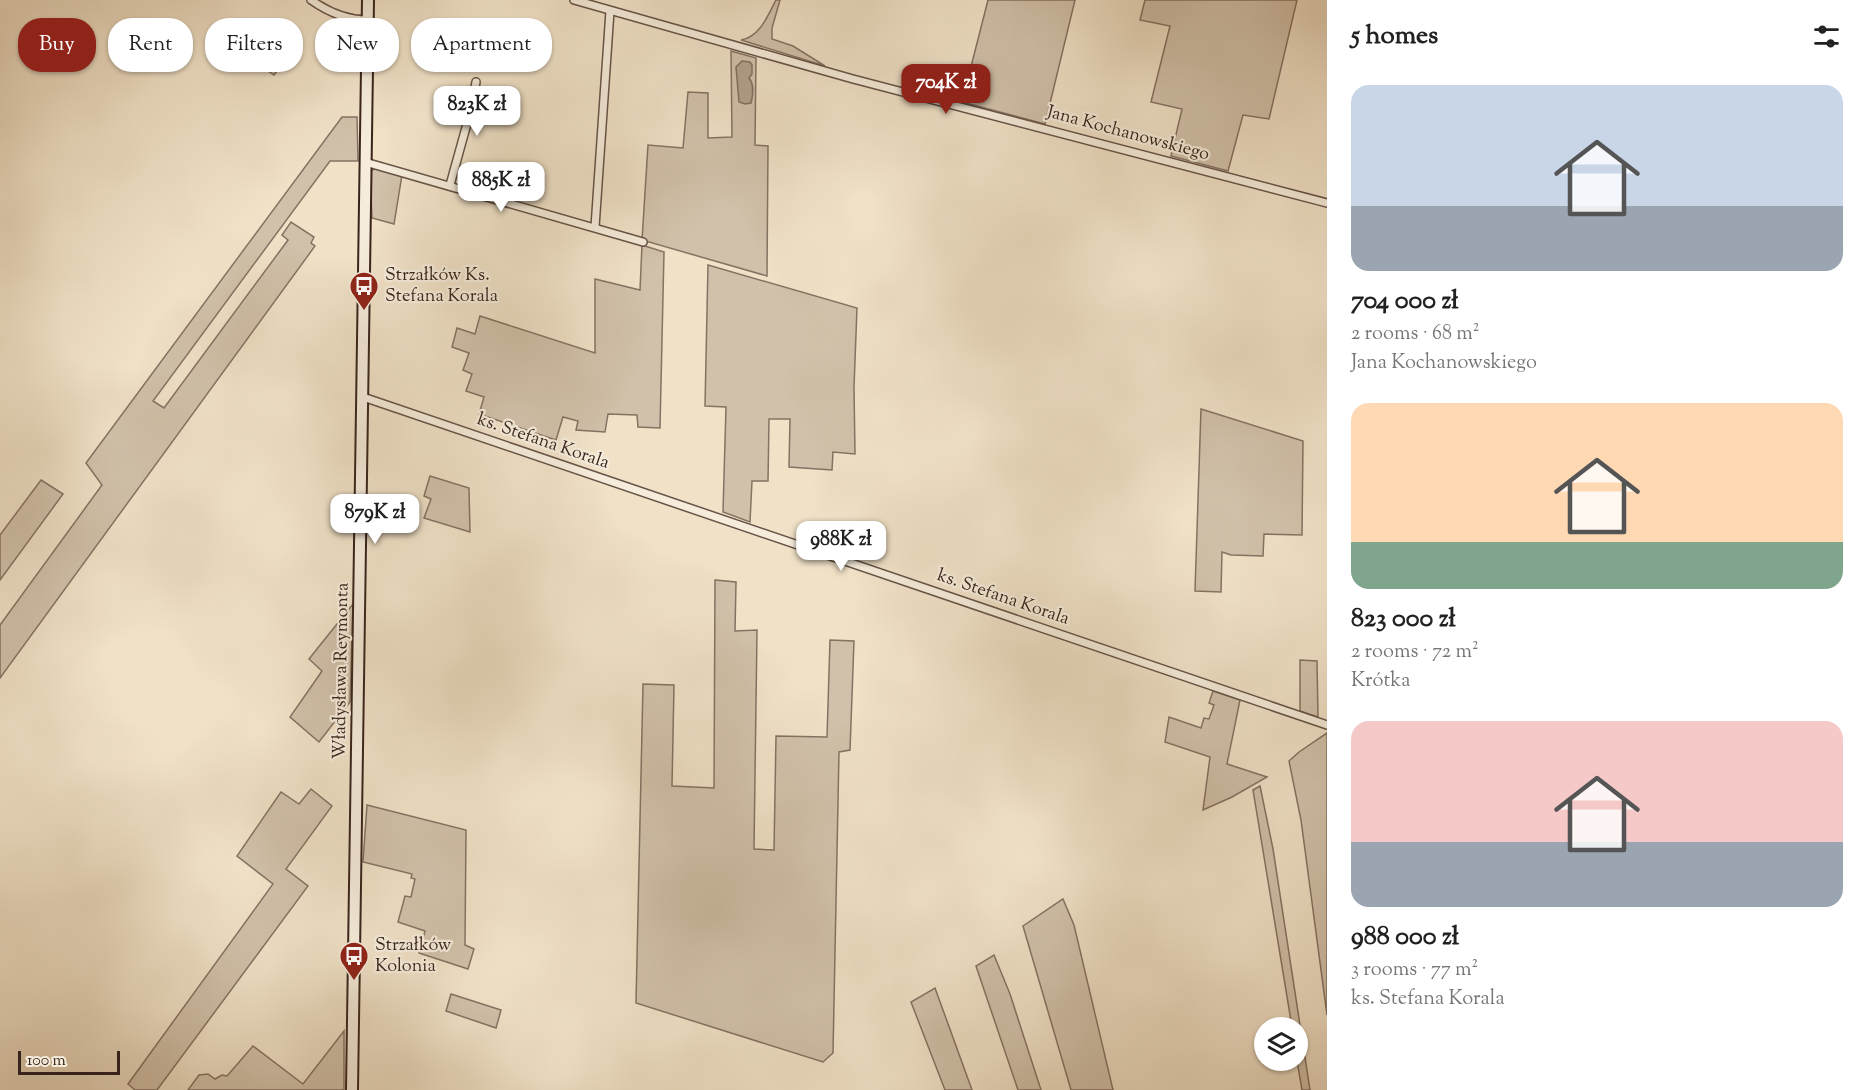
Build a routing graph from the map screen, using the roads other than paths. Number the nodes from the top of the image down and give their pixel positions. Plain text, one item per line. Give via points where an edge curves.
1 (311, 0) edge
2 (368, 0) edge
3 (574, 0) edge
4 (610, 11) junction
5 (349, 18) edge
6 (367, 18) edge
7 (366, 72) edge
8 (476, 82) dead end
9 (365, 162) junction
10 (450, 185) junction
11 (1327, 203) edge
12 (594, 227) junction
13 (643, 242) dead end
14 (363, 397) junction
15 (1327, 725) edge
16 (352, 1090) edge

1 - 5 street
2 - 6 street, Władysława Reymonta
3 - 4 street, Jana Kochanowskiego
4 - 11 street, Jana Kochanowskiego
4 - 12 street
7 - 9 street, Władysława Reymonta
8 - 10 street
9 - 10 street
9 - 14 street, Władysława Reymonta
10 - 12 street
12 - 13 street
14 - 15 street, ks. Stefana Korala
14 - 16 street, Władysława Reymonta

